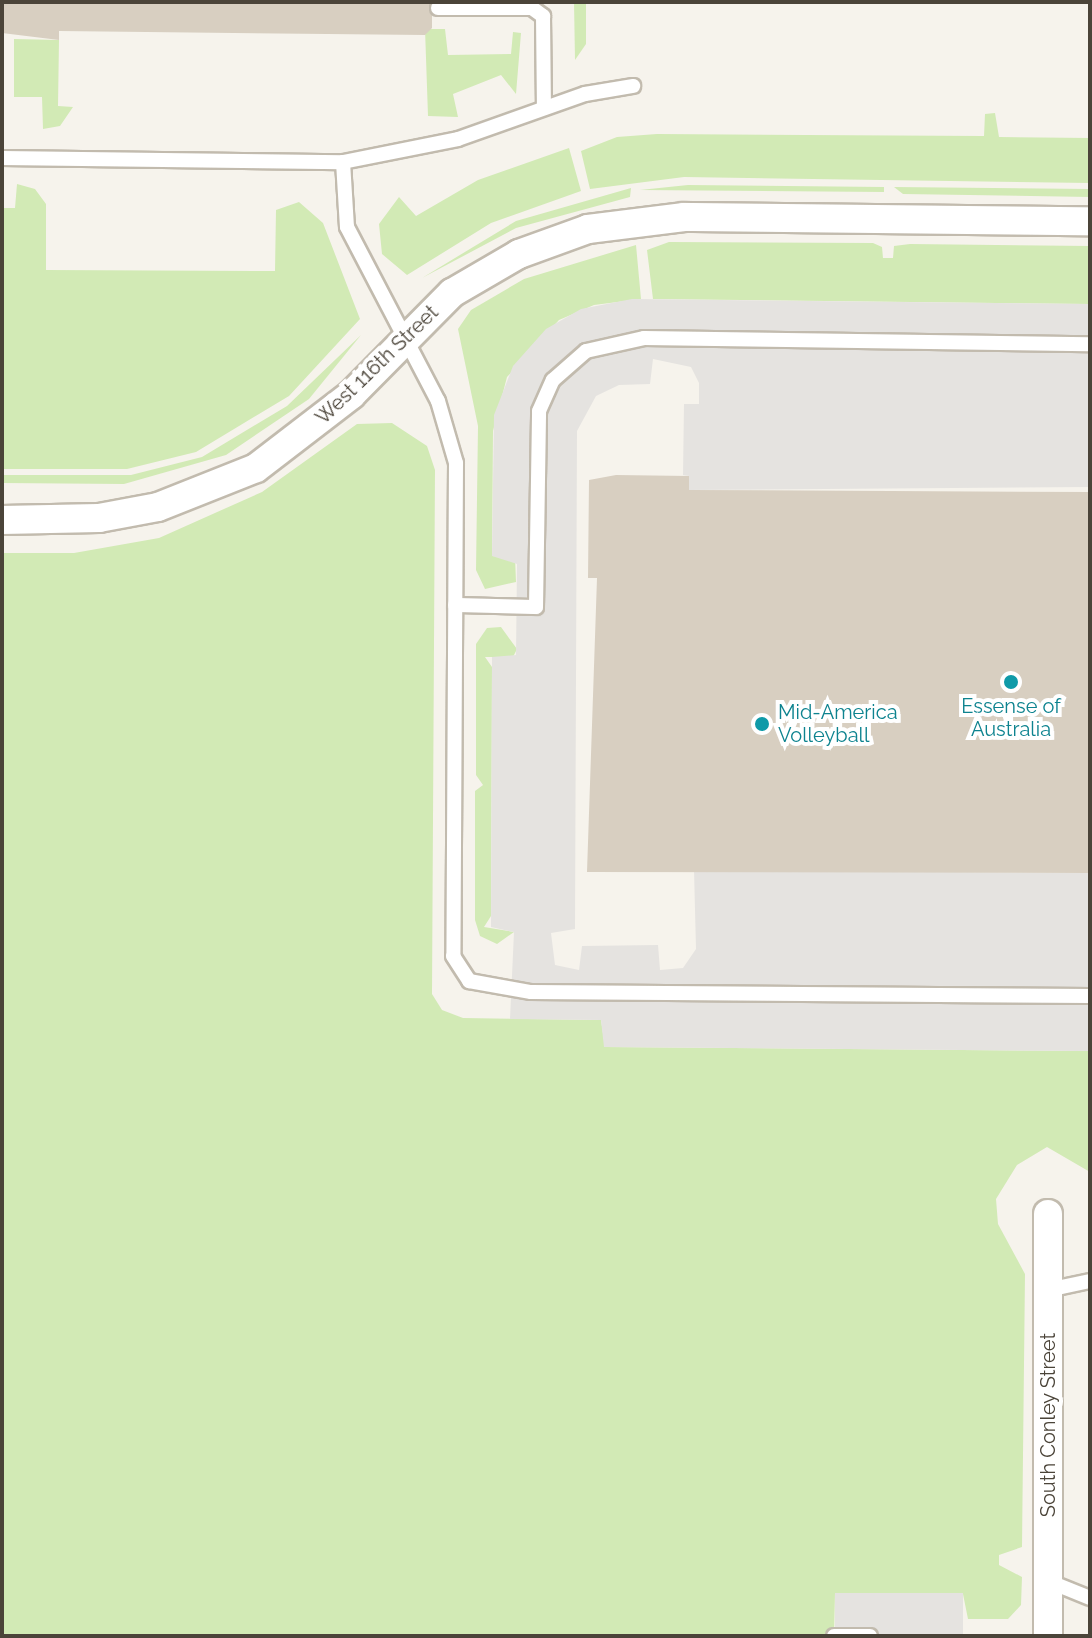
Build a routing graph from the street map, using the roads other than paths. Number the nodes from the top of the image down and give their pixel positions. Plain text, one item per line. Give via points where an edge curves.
1 (438, 8) dead end
2 (633, 86) dead end
3 (544, 108) junction
4 (2, 158) edge
5 (343, 162) junction
6 (1090, 221) edge
7 (402, 336) junction
8 (1090, 344) edge
9 (2, 520) edge
10 (455, 605) junction
11 (1090, 996) edge
12 (1048, 1214) dead end
13 (1090, 1281) edge
14 (1048, 1290) junction
15 (1048, 1581) junction
16 (1090, 1598) edge
17 (834, 1636) edge
18 (870, 1636) edge
19 (1048, 1636) edge

1 - 3 lane via 532,8 543,16
2 - 3 lane
3 - 5 lane via 458,139
4 - 5 lane
5 - 7 lane via 347,227
6 - 7 street, West 116th Street via 684,217 614,223 558,238 486,271
7 - 9 street, West 116th Street via 304,435 215,488 99,518
7 - 10 lane via 450,427
8 - 10 lane via 644,338 586,351 553,380 539,411 536,607
10 - 11 lane via 453,956 469,981 531,992
12 - 14 street, South Conley Street
13 - 14 lane
14 - 15 street, South Conley Street
15 - 16 lane
15 - 19 street, South Conley Street
17 - 18 lane

